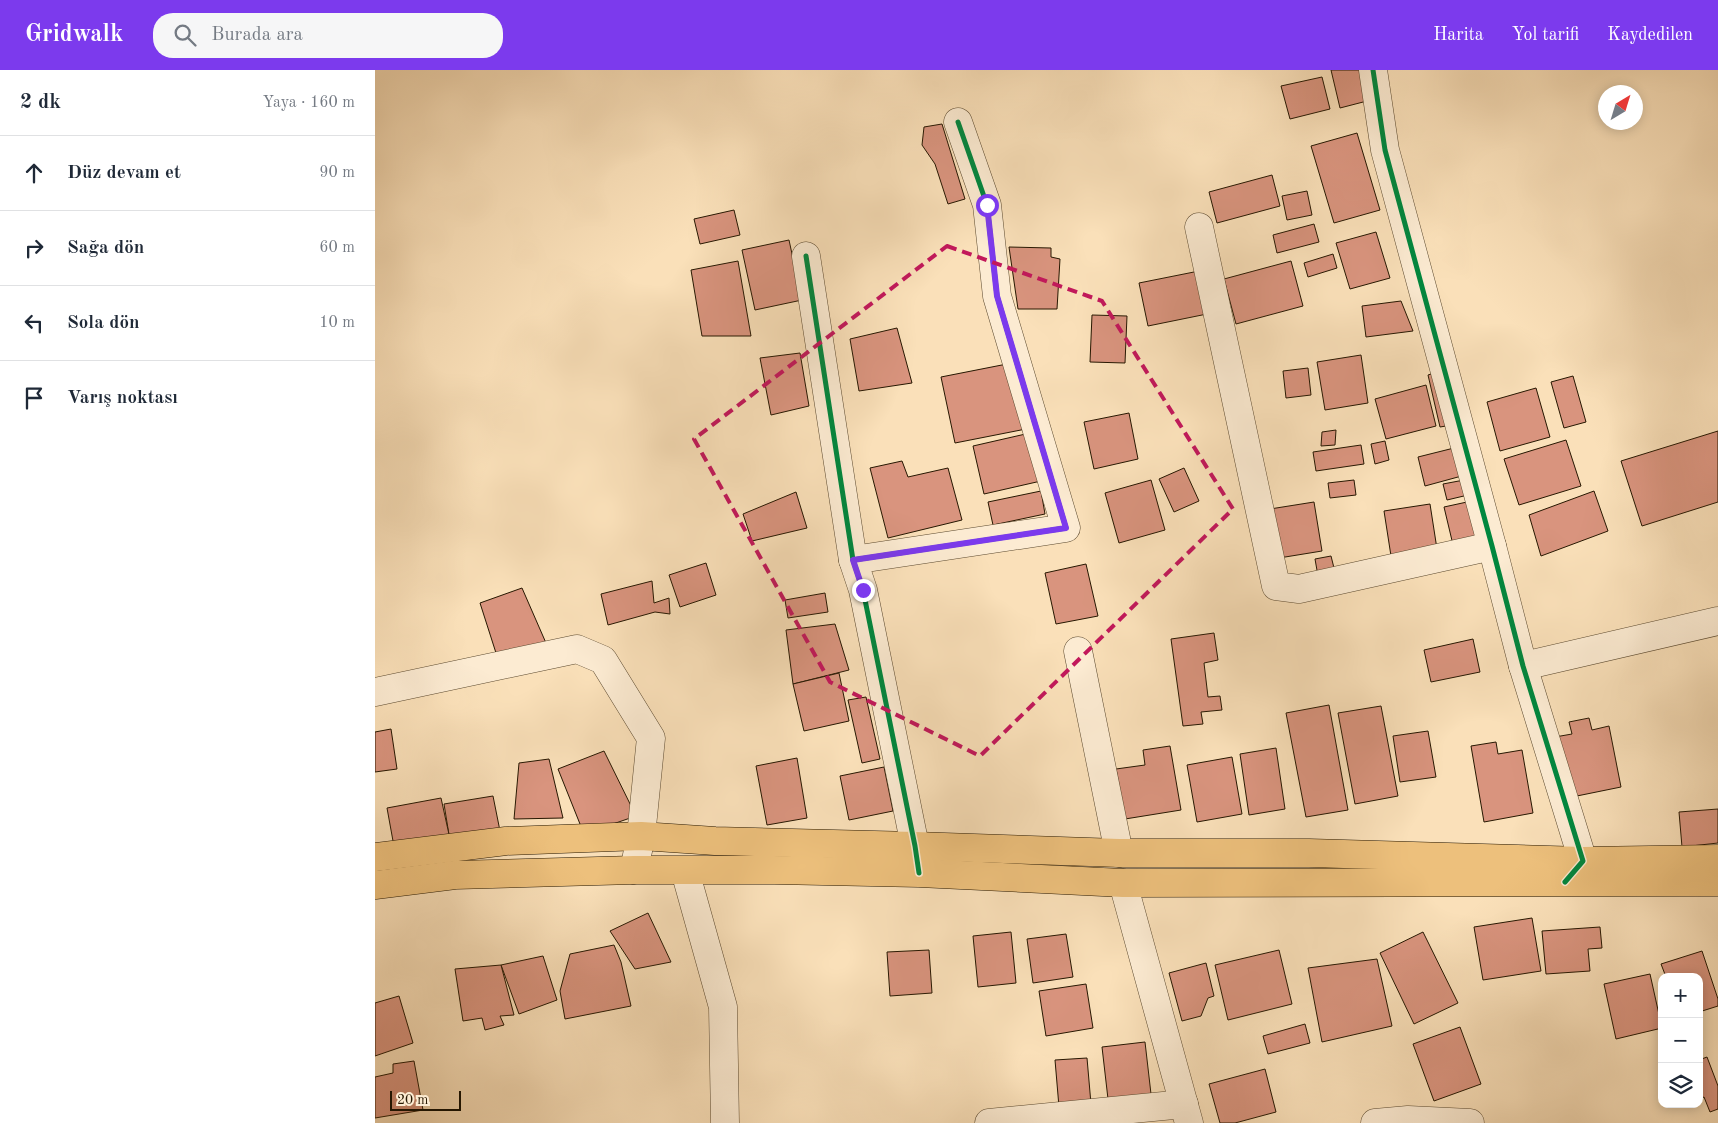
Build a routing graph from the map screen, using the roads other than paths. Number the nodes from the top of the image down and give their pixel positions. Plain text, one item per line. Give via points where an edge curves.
1 (1373, 70) edge
2 (958, 122) dead end
3 (1199, 227) dead end
4 (806, 256) dead end
5 (1492, 546) junction
6 (853, 560) junction
7 (1718, 621) edge
8 (1078, 651) dead end
9 (1523, 666) junction
10 (375, 692) edge
11 (641, 836) junction
12 (915, 846) junction
13 (1119, 853) junction
14 (375, 857) edge
15 (1718, 859) edge
16 (1583, 861) junction
17 (634, 870) junction
18 (685, 871) junction
19 (919, 873) junction
20 (1565, 882) junction
21 (1718, 882) edge
22 (1123, 884) junction
23 (375, 886) edge
24 (1186, 1113) edge
25 (725, 1123) edge
26 (989, 1123) edge
27 (1375, 1123) edge
28 (1470, 1123) edge

1 - 5 street via 1385,150
2 - 6 street via 987,205 997,296 1066,528
3 - 5 street via 1276,586 1299,589
4 - 6 street
5 - 9 street
6 - 12 street via 863,590
7 - 9 street
8 - 13 street
9 - 16 street
10 - 11 street via 577,649 603,660 651,738
11 - 12 highway
11 - 14 highway via 506,841
11 - 17 street
12 - 13 highway
12 - 19 street
13 - 16 highway via 1309,853
15 - 16 highway
16 - 20 street
17 - 18 highway
17 - 23 highway via 455,875
18 - 19 highway
18 - 25 street via 723,1007
19 - 22 highway
20 - 21 highway
20 - 22 highway
22 - 24 street
24 - 26 street
27 - 28 street via 1408,1120

